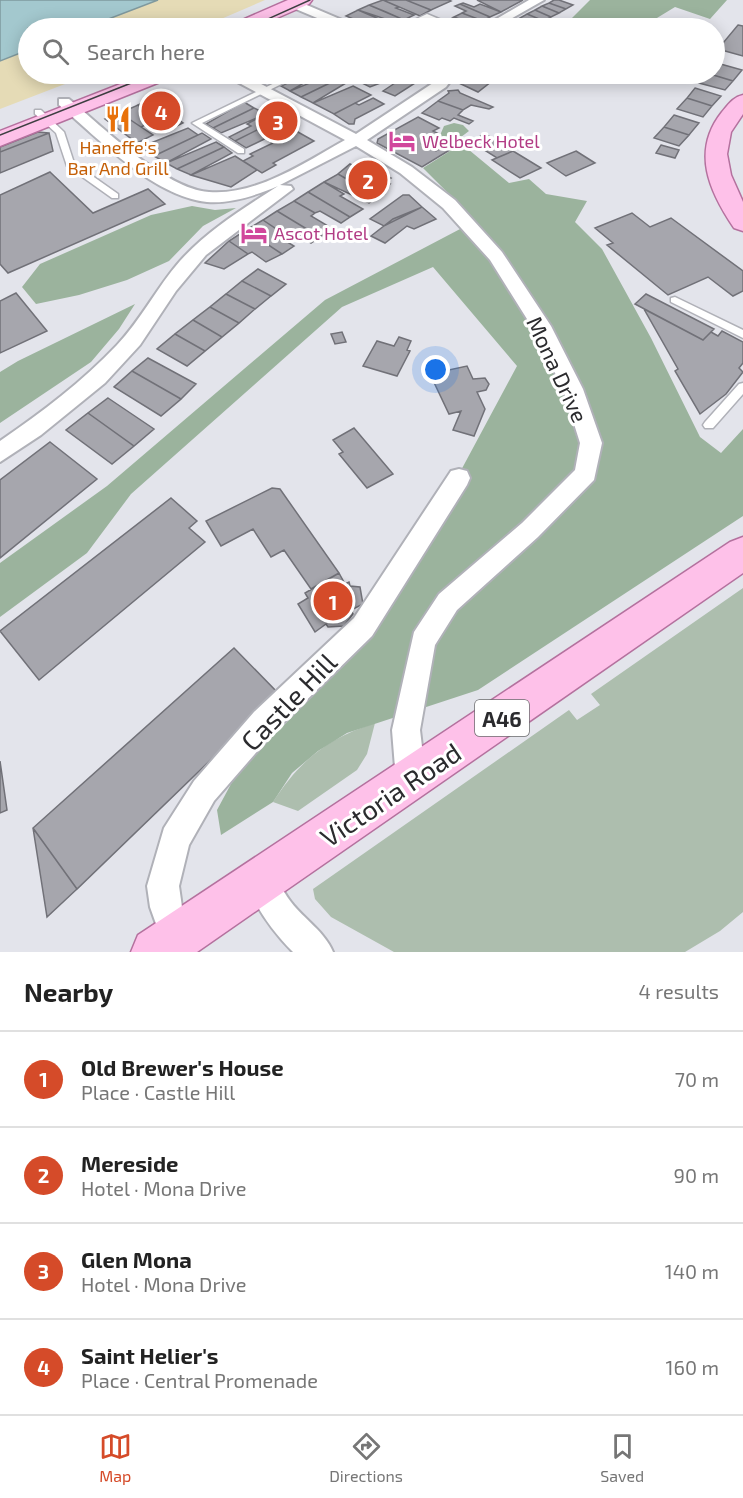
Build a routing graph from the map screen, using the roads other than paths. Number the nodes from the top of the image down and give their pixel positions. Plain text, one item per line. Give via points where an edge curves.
1 (326, 0) edge
2 (538, 0) edge
3 (302, 5) edge
4 (267, 18) edge
5 (281, 18) edge
6 (329, 18) edge
7 (505, 18) edge
8 (114, 84) edge
9 (134, 84) edge
10 (251, 84) edge
11 (278, 84) edge
12 (441, 84) edge
13 (264, 91) junction
14 (743, 101) edge
15 (70, 106) junction
16 (43, 117) junction
17 (0, 127) edge
18 (0, 139) edge
19 (354, 139) junction
20 (241, 151) dead end
21 (297, 171) junction
22 (115, 196) dead end
23 (743, 223) edge
24 (675, 300) dead end
25 (743, 334) edge
26 (743, 387) edge
27 (709, 426) dead end
28 (0, 453) edge
29 (459, 478) dead end
30 (743, 553) edge
31 (411, 780) junction
32 (261, 882) junction
33 (166, 945) edge
34 (317, 952) edge

1 - 3 main road
2 - 7 street
3 - 4 main road
3 - 5 main road
3 - 6 street
8 - 15 main road
9 - 15 main road
10 - 13 street, Mona Drive
11 - 13 lane
12 - 19 street via 399,115
13 - 19 street, Mona Drive
13 - 20 lane via 196,123
14 - 23 main road via 724,125 716,145 723,183
15 - 16 main road
15 - 21 street via 141,165 165,180 209,198 246,194
16 - 17 main road
16 - 18 main road
16 - 22 lane via 60,132 70,164
19 - 21 street
19 - 31 street, Mona Drive via 406,170 449,204 496,256 541,326 573,389 591,443 586,474 448,602 423,641 406,730
21 - 28 street via 285,189 233,222 202,248 127,348 46,421
24 - 25 lane
26 - 27 lane
29 - 33 street, Castle Hill via 363,627 264,722 204,791 175,839 163,886
30 - 31 main road, Victoria Road / A46
31 - 32 main road, Victoria Road / A46
32 - 33 main road, Victoria Road / A46
32 - 34 street via 277,912

